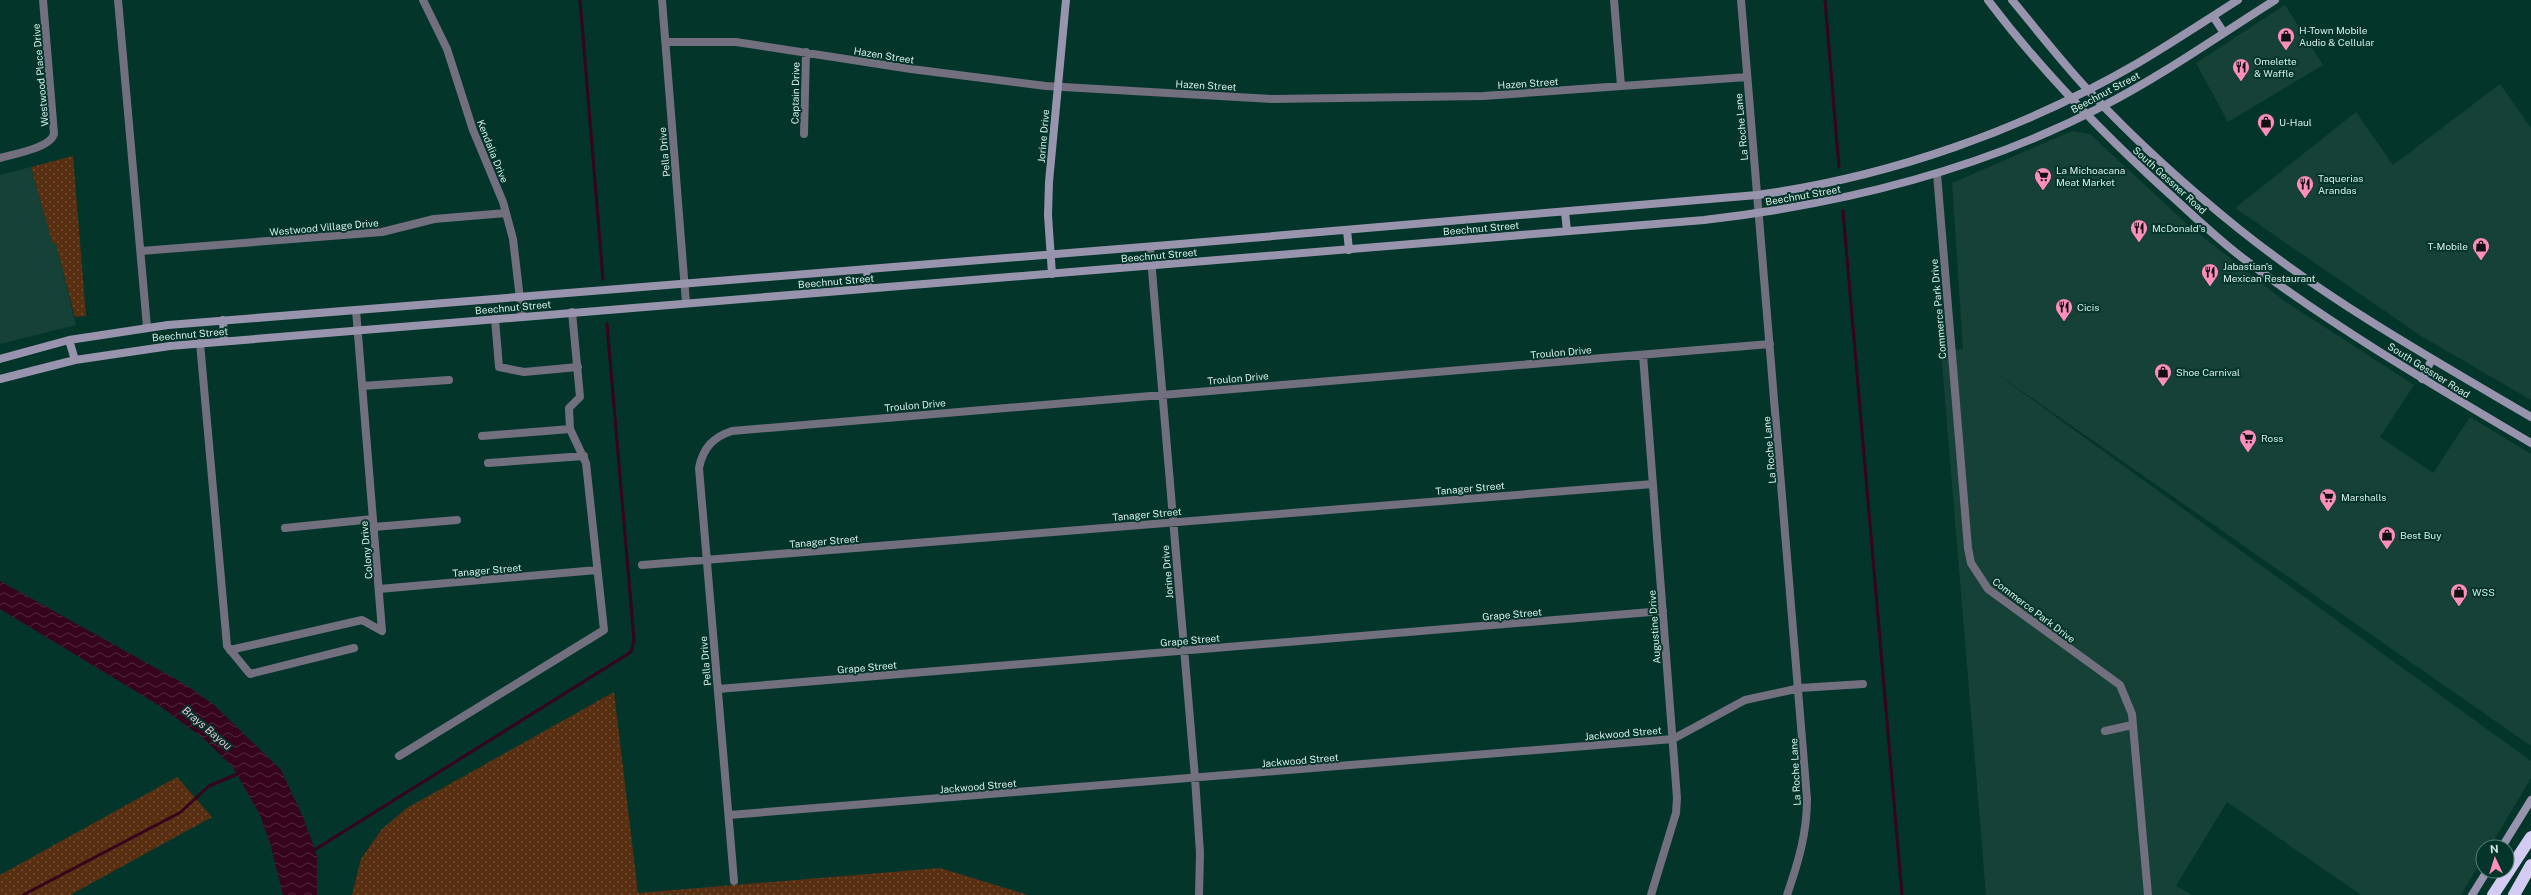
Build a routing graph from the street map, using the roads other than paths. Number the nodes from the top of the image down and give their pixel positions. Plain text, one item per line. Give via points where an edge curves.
1 (43, 0) edge
2 (118, 0) edge
3 (423, 0) edge
4 (662, 0) edge
5 (1066, 0) edge
6 (1614, 0) edge
7 (1741, 0) edge
8 (1988, 0) edge
9 (2012, 0) edge
10 (2238, 0) edge
11 (2275, 0) edge
12 (2213, 16) junction
13 (2224, 32) junction
14 (666, 42) junction
15 (806, 52) junction
16 (1747, 76) junction
17 (1621, 86) junction
18 (1057, 87) junction
19 (2087, 89) junction
20 (2069, 98) junction
21 (2104, 106) junction
22 (2085, 115) junction
23 (804, 134) dead end
24 (0, 158) edge
25 (1937, 174) junction
26 (1758, 195) junction
27 (1565, 212) junction
28 (506, 213) junction
29 (1759, 213) junction
30 (1347, 230) junction
31 (1567, 231) junction
32 (1150, 247) junction
33 (1349, 250) junction
34 (141, 251) junction
35 (1051, 254) junction
36 (1152, 266) junction
37 (867, 269) junction
38 (1052, 274) junction
39 (685, 283) junction
40 (868, 288) junction
41 (520, 297) junction
42 (686, 303) junction
43 (356, 310) junction
44 (572, 312) junction
45 (522, 316) junction
46 (495, 319) junction
47 (223, 320) junction
48 (147, 327) junction
49 (358, 330) junction
50 (69, 340) junction
51 (224, 341) junction
52 (200, 343) junction
53 (1770, 344) junction
54 (1643, 355) junction
55 (0, 359) edge
56 (2432, 359) junction
57 (75, 360) junction
58 (578, 367) junction
59 (2422, 378) junction
60 (0, 379) edge
61 (449, 380) dead end
62 (362, 386) junction
63 (1163, 394) junction
64 (2531, 417) edge
65 (570, 428) junction
66 (482, 436) dead end
67 (711, 442) joint
68 (2531, 443) edge
69 (584, 456) junction
70 (488, 463) dead end
71 (1653, 484) junction
72 (457, 520) dead end
73 (1173, 522) junction
74 (374, 523) junction
75 (285, 528) dead end
76 (707, 560) junction
77 (642, 565) dead end
78 (597, 570) junction
79 (379, 589) junction
80 (1663, 611) junction
81 (354, 648) dead end
82 (230, 650) junction
83 (1184, 651) junction
84 (1863, 684) dead end
85 (1800, 688) junction
86 (718, 689) junction
87 (2132, 725) junction
88 (2106, 731) dead end
89 (1673, 739) junction
90 (399, 756) dead end
91 (1195, 778) junction
92 (2531, 800) edge
93 (729, 815) junction
94 (2531, 837) edge
95 (2507, 839) edge
96 (2531, 865) edge
97 (2482, 879) edge
98 (734, 881) dead end
99 (1199, 895) edge
100 (1651, 895) edge
101 (1787, 895) edge
102 (2148, 895) edge
103 (2472, 895) edge
104 (2494, 895) edge
105 (2514, 895) edge

1 - 24 street, Westwood Place Drive via 53,140 45,145
2 - 34 street
3 - 28 street, Kendalia Drive via 447,49 473,130
4 - 14 street, Pella Drive
5 - 18 main road, Jorine Drive
6 - 17 street
7 - 16 street, La Roche Lane
8 - 20 main road, South Gessner Road via 2028,52
9 - 19 main road, South Gessner Road
10 - 12 main road, Beechnut Street
11 - 13 main road, Beechnut Street
12 - 13 main road
12 - 19 main road, Beechnut Street via 2138,63
13 - 21 main road, Beechnut Street
14 - 15 street, Hazen Street via 736,42
14 - 39 street, Pella Drive
15 - 18 street, Hazen Street via 911,69
15 - 23 street, Captain Drive
16 - 17 street, Hazen Street
16 - 26 street, La Roche Lane
17 - 18 street, Hazen Street via 1483,96 1272,99
18 - 35 main road, Jorine Drive via 1049,182
19 - 20 main road, Beechnut Street
19 - 21 main road, South Gessner Road
20 - 22 main road, South Gessner Road
20 - 26 main road, Beechnut Street via 1979,139 1945,151 1828,183
21 - 22 main road, Beechnut Street
21 - 56 main road, South Gessner Road via 2202,198 2241,230 2315,284
22 - 25 main road, Beechnut Street via 2029,141
22 - 59 main road, South Gessner Road via 2143,171 2242,258 2300,300
25 - 29 main road, Beechnut Street via 1824,202
25 - 87 street, Commerce Park Drive via 1971,563 1988,589 2120,685 2132,714
26 - 27 main road, Beechnut Street
26 - 29 street, La Roche Lane
27 - 30 main road, Beechnut Street
27 - 31 main road
28 - 34 street, Westwood Village Drive via 434,218 382,232
28 - 41 street, Kendalia Drive via 513,240
29 - 31 main road, Beechnut Street
29 - 53 street, La Roche Lane
30 - 32 main road, Beechnut Street
30 - 33 main road
31 - 33 main road, Beechnut Street
32 - 35 main road, Beechnut Street
32 - 36 street, Jorine Drive
33 - 36 main road, Beechnut Street
34 - 48 street
35 - 37 main road, Beechnut Street
35 - 38 main road, Jorine Drive
36 - 38 main road, Beechnut Street
36 - 63 street, Jorine Drive
37 - 39 main road, Beechnut Street
37 - 40 main road
38 - 40 main road, Beechnut Street
39 - 41 main road, Beechnut Street
39 - 42 street, Pella Drive
40 - 42 main road, Beechnut Street
41 - 43 main road, Beechnut Street
41 - 45 street, Kendalia Drive
42 - 44 main road, Beechnut Street
43 - 47 main road, Beechnut Street
43 - 49 street, Colony Drive
44 - 45 main road, Beechnut Street
44 - 58 street
45 - 46 main road, Beechnut Street
46 - 49 main road, Beechnut Street
46 - 58 street via 499,367 524,372
47 - 48 main road, Beechnut Street
47 - 51 main road
48 - 50 main road, Beechnut Street
49 - 51 main road, Beechnut Street
49 - 62 street, Colony Drive
50 - 55 main road, Beechnut Street
50 - 57 main road
51 - 52 main road, Beechnut Street
52 - 57 main road, Beechnut Street via 131,350
52 - 82 street via 226,646
53 - 54 street, Troulon Drive
53 - 85 street, La Roche Lane
54 - 63 street, Troulon Drive
54 - 71 street, Augustine Drive
56 - 59 main road
56 - 64 main road, South Gessner Road
57 - 60 main road, Beechnut Street
58 - 65 street via 580,396 569,408
59 - 68 main road, South Gessner Road
61 - 62 street
62 - 74 street, Colony Drive
63 - 67 street, Troulon Drive via 732,431 720,435
63 - 73 street, Jorine Drive
65 - 66 street
65 - 69 street
67 - 76 street, Pella Drive via 704,451 699,468
69 - 70 street
69 - 78 street
71 - 73 street, Tanager Street
71 - 80 street, Augustine Drive
72 - 74 street
73 - 76 street, Tanager Street
73 - 83 street, Jorine Drive
74 - 75 street
74 - 79 street, Colony Drive
76 - 77 street, Tanager Street
76 - 86 street, Pella Drive
78 - 79 street, Tanager Street
78 - 90 street via 604,630
79 - 82 street, Colony Drive via 382,630 362,620
80 - 83 street, Grape Street
80 - 89 street, Augustine Drive
81 - 82 street via 250,674
83 - 86 street, Grape Street
83 - 91 street, Jorine Drive
84 - 85 street, Jackwood Street
85 - 89 street, Jackwood Street via 1742,701
85 - 101 street, La Roche Lane via 1807,825 1804,845
86 - 93 street, Pella Drive
87 - 88 street
87 - 102 street, Commerce Park Drive
89 - 91 street, Jackwood Street
89 - 100 street, Augustine Drive via 1676,813
91 - 93 street, Jackwood Street
91 - 99 street, Jorine Drive via 1200,853
92 - 95 main road
93 - 98 street, Pella Drive
94 - 104 highway
96 - 105 highway
97 - 103 main road

